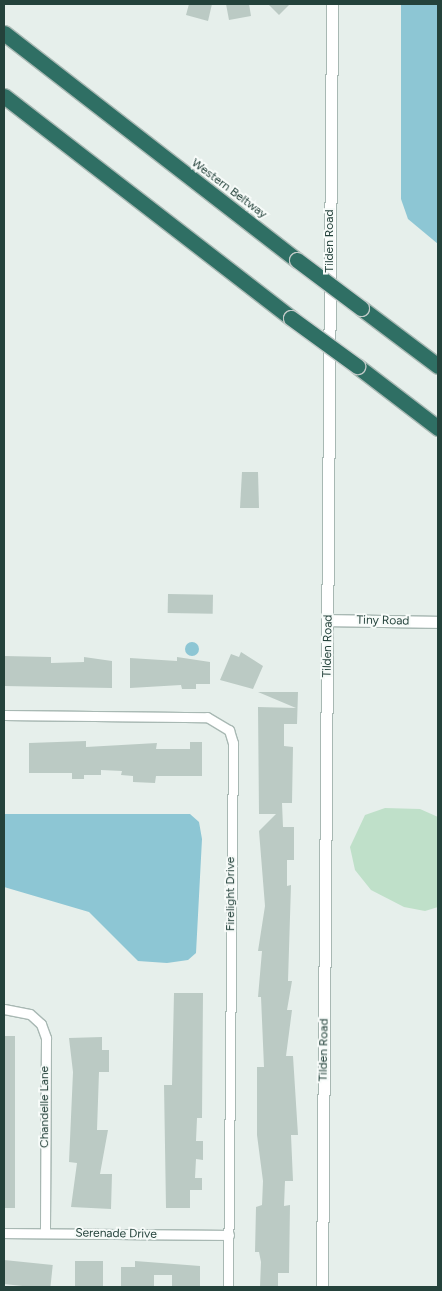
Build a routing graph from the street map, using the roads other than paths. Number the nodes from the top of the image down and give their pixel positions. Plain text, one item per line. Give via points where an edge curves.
1 (332, 4) edge
2 (4, 33) edge
3 (4, 96) edge
4 (438, 366) edge
5 (438, 428) edge
6 (328, 620) junction
7 (438, 622) edge
8 (4, 715) edge
9 (4, 1009) edge
10 (4, 1233) edge
11 (45, 1233) junction
12 (228, 1235) junction
13 (228, 1287) edge
14 (322, 1287) edge

1 - 6 street, Tilden Road
2 - 4 highway, Western Beltway, bridge
3 - 5 highway, bridge
6 - 7 street, Tiny Road
6 - 14 street, Tilden Road
8 - 12 street, Firelight Drive via 207,717 229,730 233,743
9 - 11 street, Chandelle Lane via 30,1014 41,1024 46,1038
10 - 11 street, Serenade Drive
11 - 12 street, Serenade Drive
12 - 13 street, Firelight Drive

